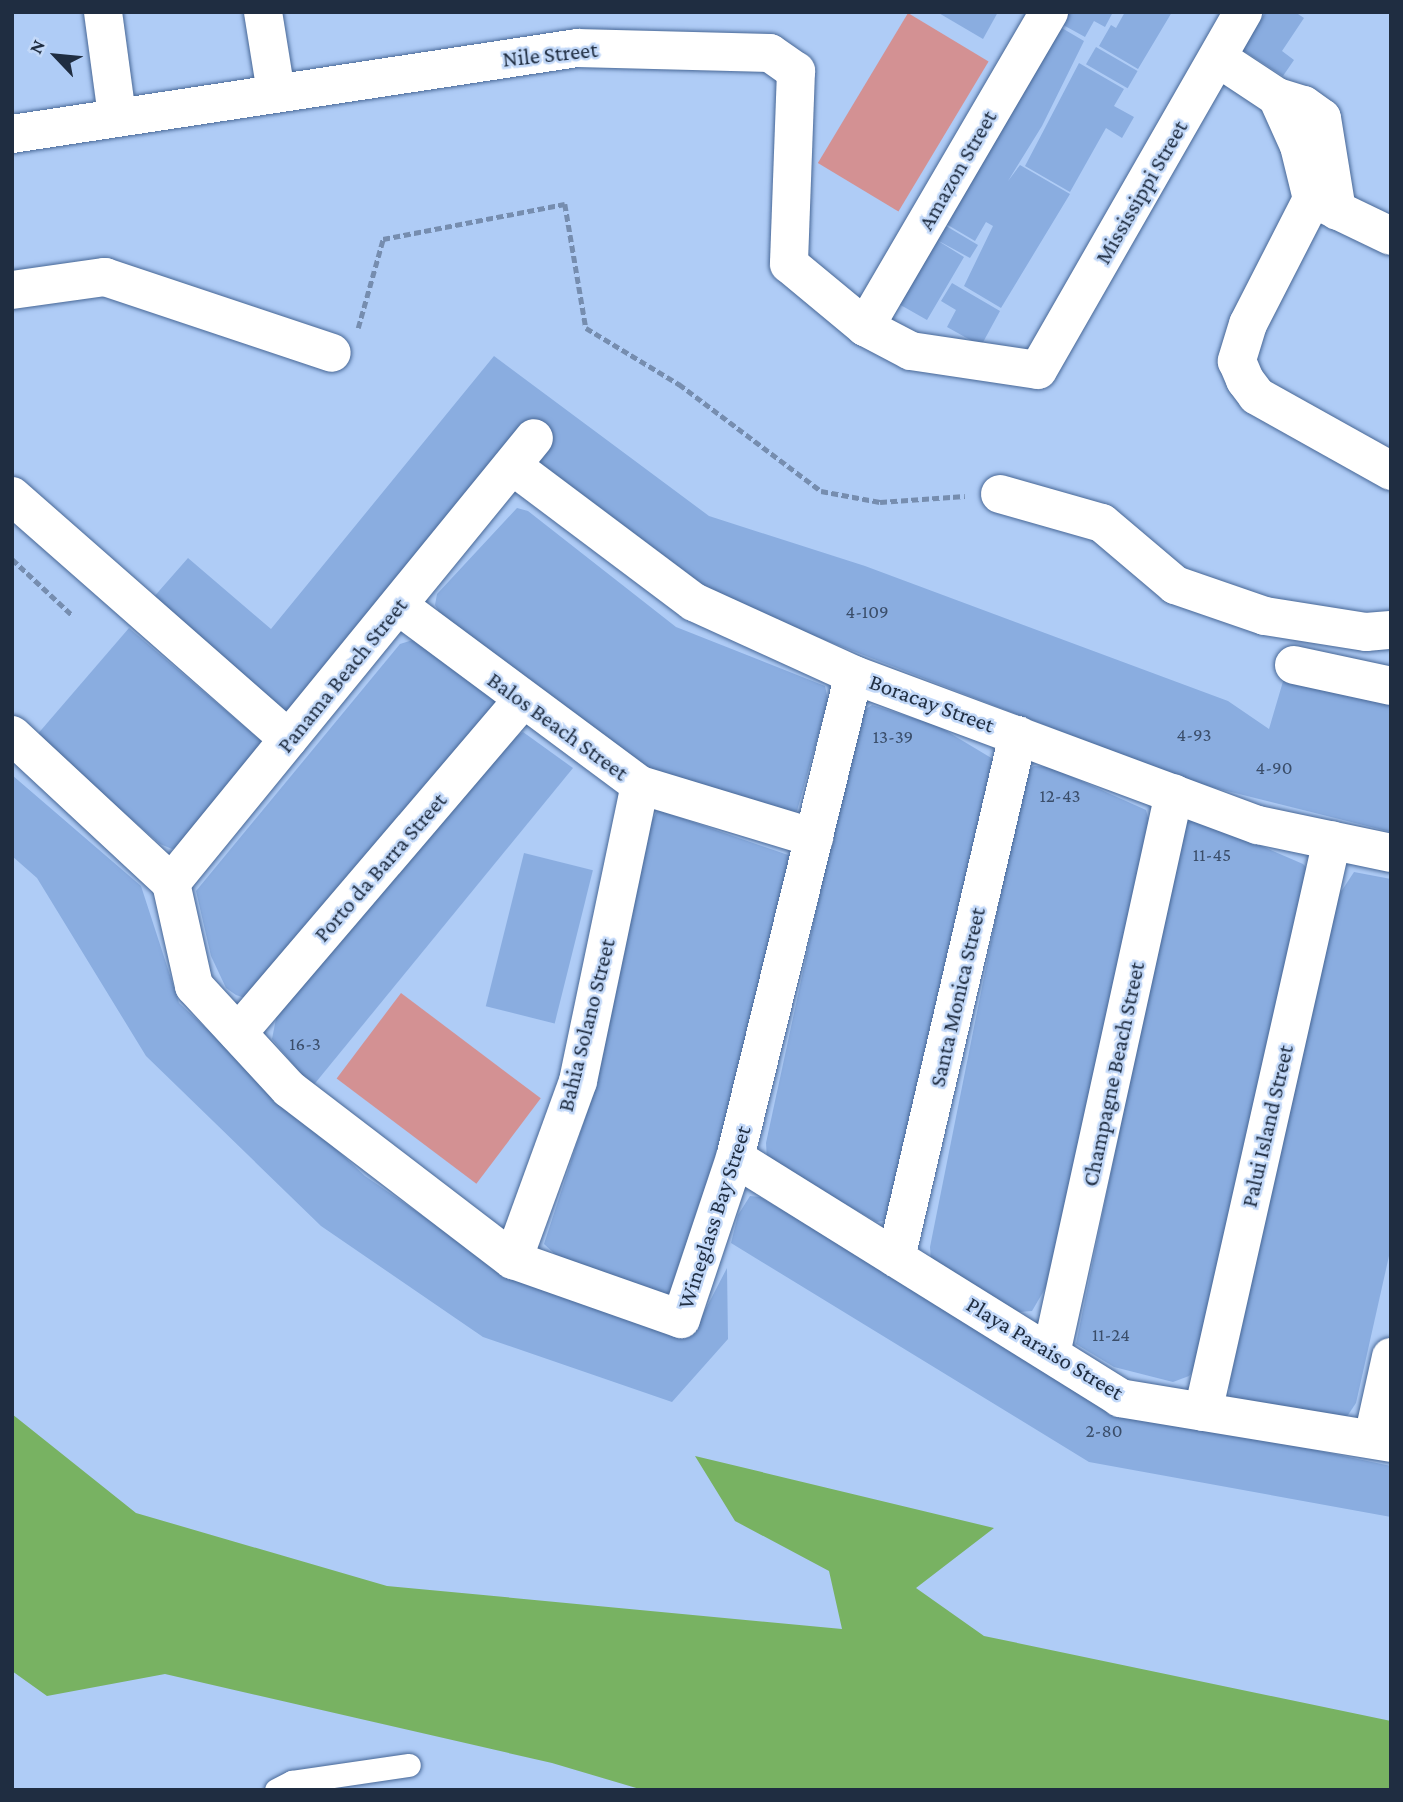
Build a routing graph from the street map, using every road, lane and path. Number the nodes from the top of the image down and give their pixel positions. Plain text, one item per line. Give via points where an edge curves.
1 (103, 12) edge
2 (263, 12) edge
3 (1049, 12) edge
4 (1243, 12) edge
5 (1218, 58) junction
6 (276, 92) junction
7 (117, 116) junction
8 (12, 134) edge
9 (1325, 205) junction
10 (1391, 236) edge
11 (12, 290) edge
12 (865, 327) junction
13 (332, 353) joint
14 (524, 452) joint
15 (1391, 471) edge
16 (1000, 494) joint
17 (12, 496) edge
18 (12, 559) edge
19 (399, 606) junction
20 (71, 614) dead end
21 (1391, 630) edge
22 (1294, 665) dead end
23 (854, 675) junction
24 (1391, 686) edge
25 (522, 701) junction
26 (12, 735) edge
27 (1018, 735) junction
28 (289, 740) junction
29 (640, 785) junction
30 (1174, 793) junction
31 (814, 838) junction
32 (1332, 840) junction
33 (1391, 853) edge
34 (171, 883) junction
35 (238, 1033) junction
36 (736, 1158) junction
37 (896, 1258) junction
38 (513, 1260) junction
39 (1051, 1354) junction
40 (1391, 1357) edge
41 (1203, 1412) junction
42 (1382, 1441) edge
43 (410, 1765) dead end
44 (276, 1790) edge

1 - 7 street
2 - 6 street
3 - 12 street, Amazon Street
4 - 5 street, Mississippi Street
5 - 9 street via 1277,97 1304,105 1322,118
5 - 12 street, Mississippi Street via 1038,370 911,351
6 - 7 street, Nile Street
6 - 12 street, Nile Street via 577,48 770,53 796,71 789,264
7 - 8 street, Nile Street
9 - 10 street
9 - 15 street via 1248,324 1237,361 1257,396
11 - 13 street via 105,277
13 - 16 path via 351,354 383,239 565,204 586,328 679,384 821,491 880,502
14 - 19 street, Panama Beach Street
14 - 23 street, Boracay Street via 694,602
16 - 21 street via 1102,523 1175,585 1265,616 1366,632
17 - 28 street
18 - 20 path
19 - 25 street, Balos Beach Street
19 - 28 street, Panama Beach Street
22 - 24 street
23 - 27 street, Boracay Street
23 - 31 street, Wineglass Bay Street
25 - 29 street, Balos Beach Street
25 - 35 street, Porto da Barra Street
26 - 34 street
27 - 30 street, Boracay Street
27 - 37 street, Santa Monica Street
28 - 34 street, Panama Beach Street
29 - 31 street, Balos Beach Street
29 - 38 street, Bahia Solano Street via 578,1081
30 - 32 street, Boracay Street via 1258,825
30 - 39 street, Champagne Beach Street
31 - 36 street, Wineglass Bay Street
32 - 33 street, Boracay Street
32 - 41 street, Palui Island Street
34 - 35 street, Wineglass Bay Street via 194,986
35 - 38 street, Wineglass Bay Street via 289,1089
36 - 37 street, Playa Paraiso Street
36 - 38 street, Wineglass Bay Street via 681,1319
37 - 39 street, Playa Paraiso Street
39 - 41 street, Playa Paraiso Street via 1120,1398
40 - 42 street
41 - 42 street, Playa Paraiso Street
43 - 44 lane via 292,1782

